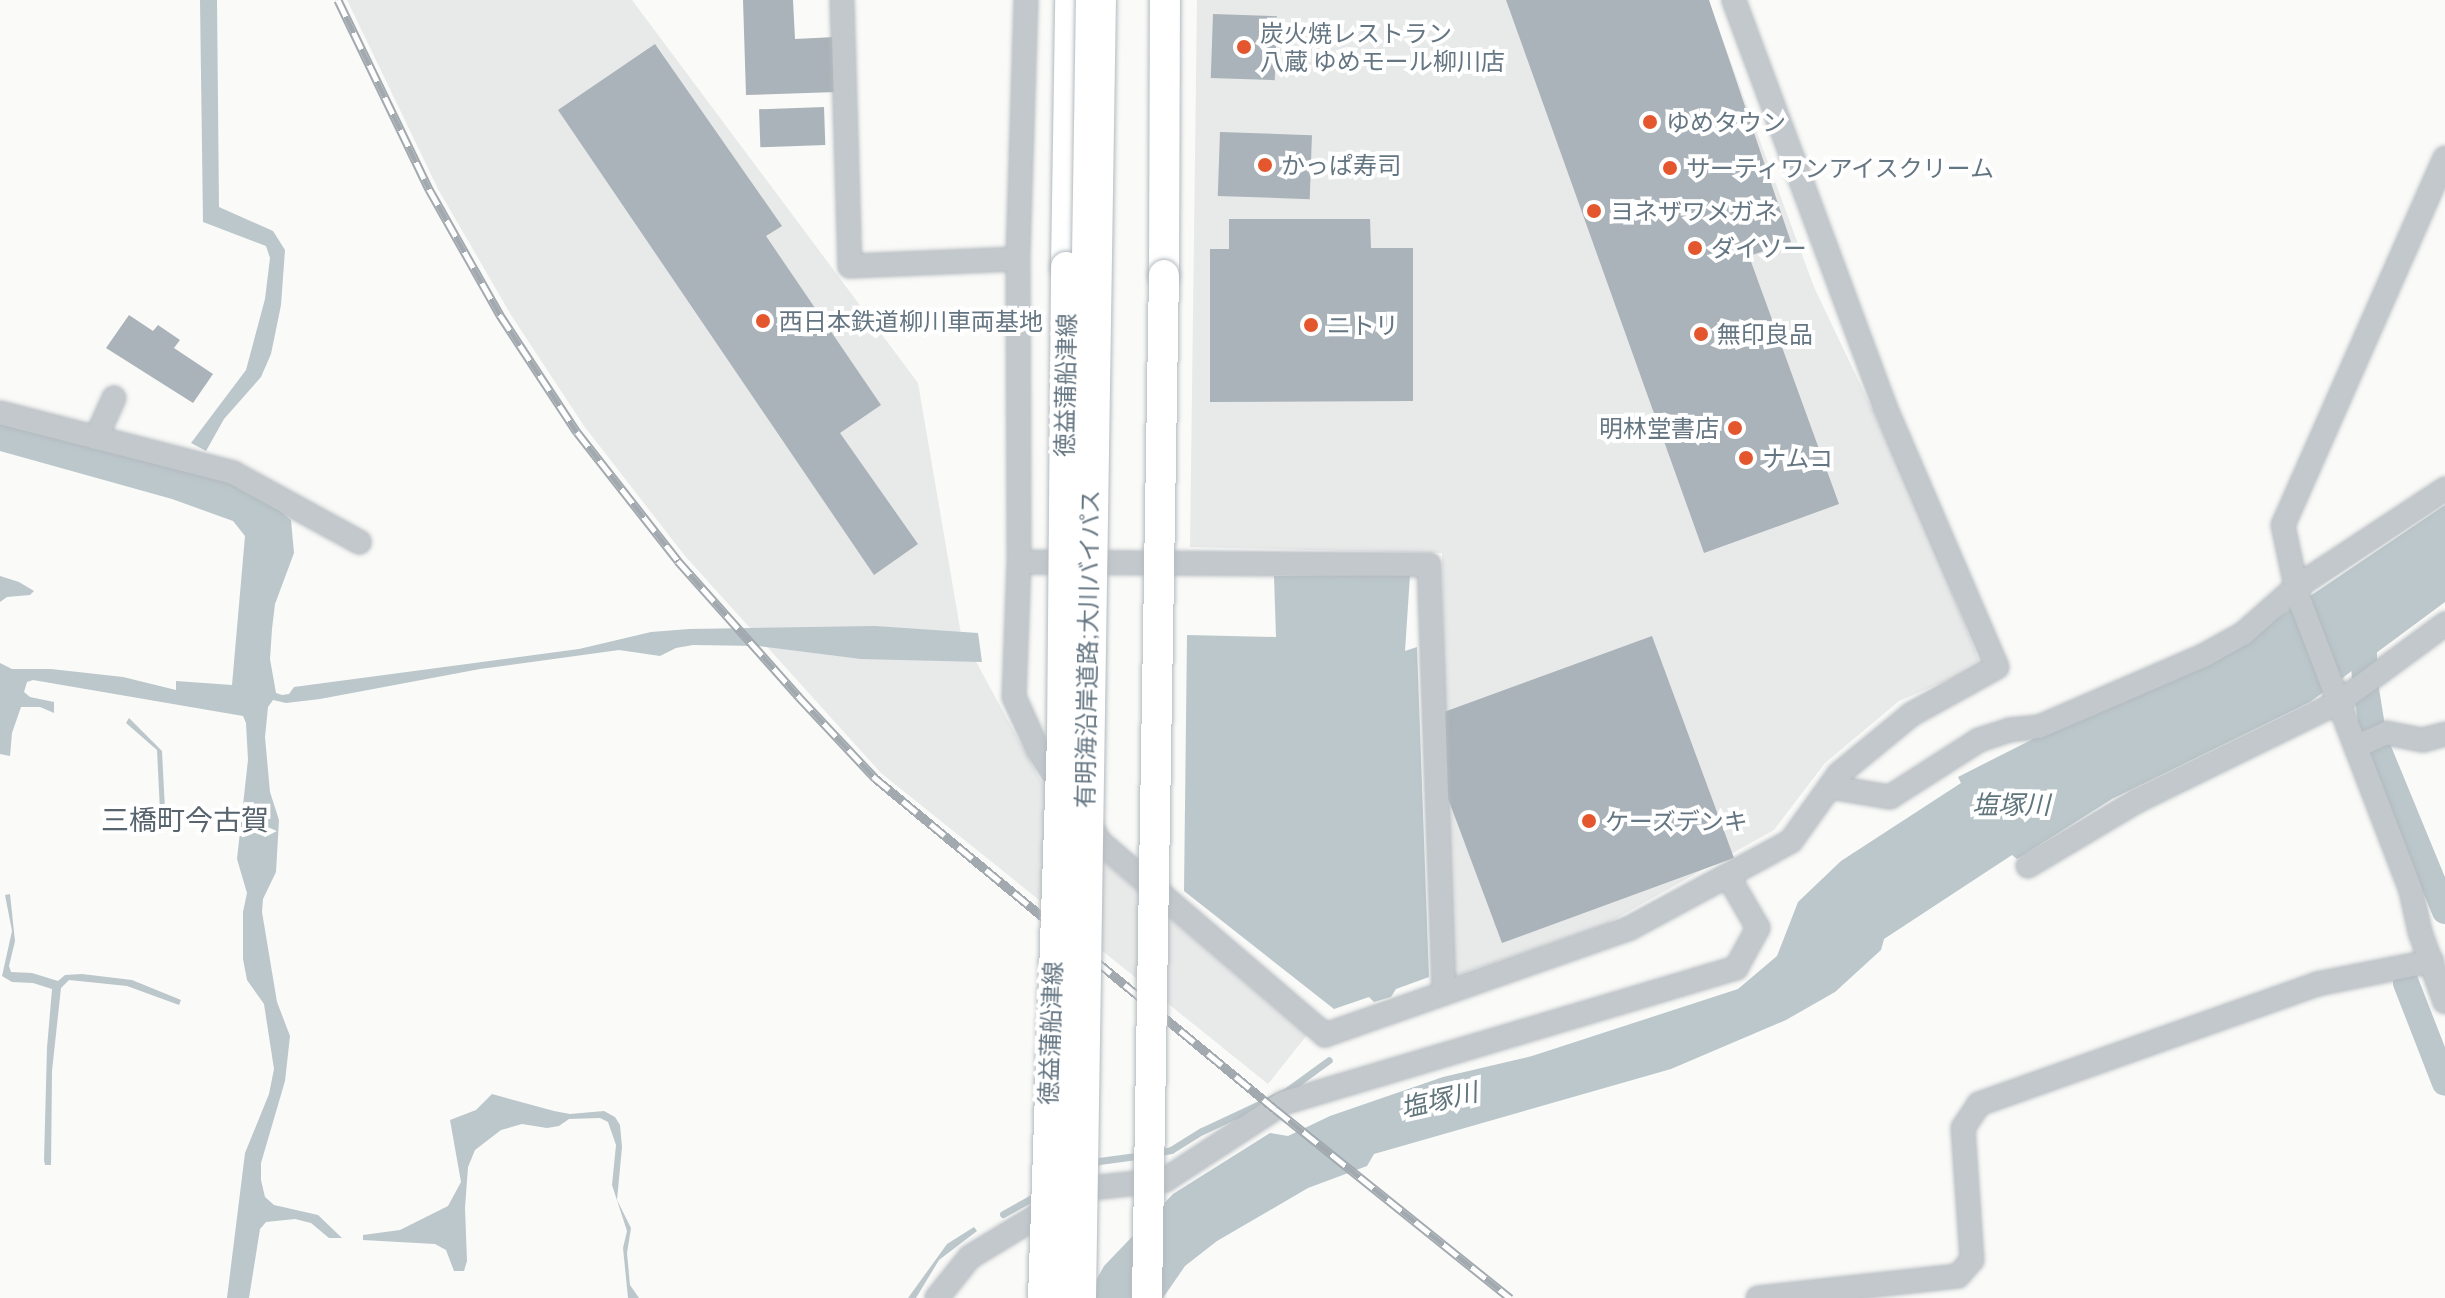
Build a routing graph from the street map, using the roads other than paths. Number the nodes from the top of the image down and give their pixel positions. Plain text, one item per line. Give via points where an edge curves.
1 (842, 0) edge
2 (1026, 0) edge
3 (1070, 0) edge
4 (1096, 0) edge
5 (1165, 0) edge
6 (1734, 0) edge
7 (2445, 158) edge
8 (1018, 259) junction
9 (114, 398) dead end
10 (0, 413) edge
11 (96, 438) junction
12 (2445, 489) edge
13 (359, 542) dead end
14 (1019, 562) junction
15 (2296, 592) junction
16 (2445, 624) edge
17 (2339, 702) junction
18 (2445, 734) edge
19 (2356, 747) junction
20 (1830, 787) junction
21 (2028, 866) dead end
22 (1728, 876) junction
23 (2432, 961) junction
24 (1444, 990) junction
25 (2445, 1002) edge
26 (937, 1298) edge
27 (1043, 1298) edge
28 (1076, 1298) edge
29 (1147, 1298) edge
30 (1758, 1298) edge

1 - 8 street via 850,266
2 - 8 street
3 - 27 main road, 徳益蒲船津線, bridge via 1062,738
4 - 28 highway, 有明海沿岸道路;大川バイパス, bridge
5 - 29 main road, bridge
6 - 20 street via 1884,404 1997,667 1912,714
7 - 15 street via 2283,525
8 - 14 street
9 - 11 street
10 - 11 street
11 - 13 street via 233,473
12 - 15 street
14 - 24 street via 1014,697 1038,750 1101,843 1325,1035
14 - 24 street via 1429,565
15 - 17 street
15 - 20 street via 2243,634 2205,655 2039,727 1979,740 1890,797
16 - 17 street
17 - 19 street
17 - 21 street via 2137,801
18 - 19 street via 2423,740 2386,733
19 - 23 street
20 - 22 street via 1791,841
22 - 24 street via 1630,928
22 - 26 street via 1758,928 1736,968 1283,1103 1165,1180 1082,1189 970,1257
23 - 25 street
23 - 30 street via 2317,984 1979,1104 1963,1128 1972,1260 1958,1276

